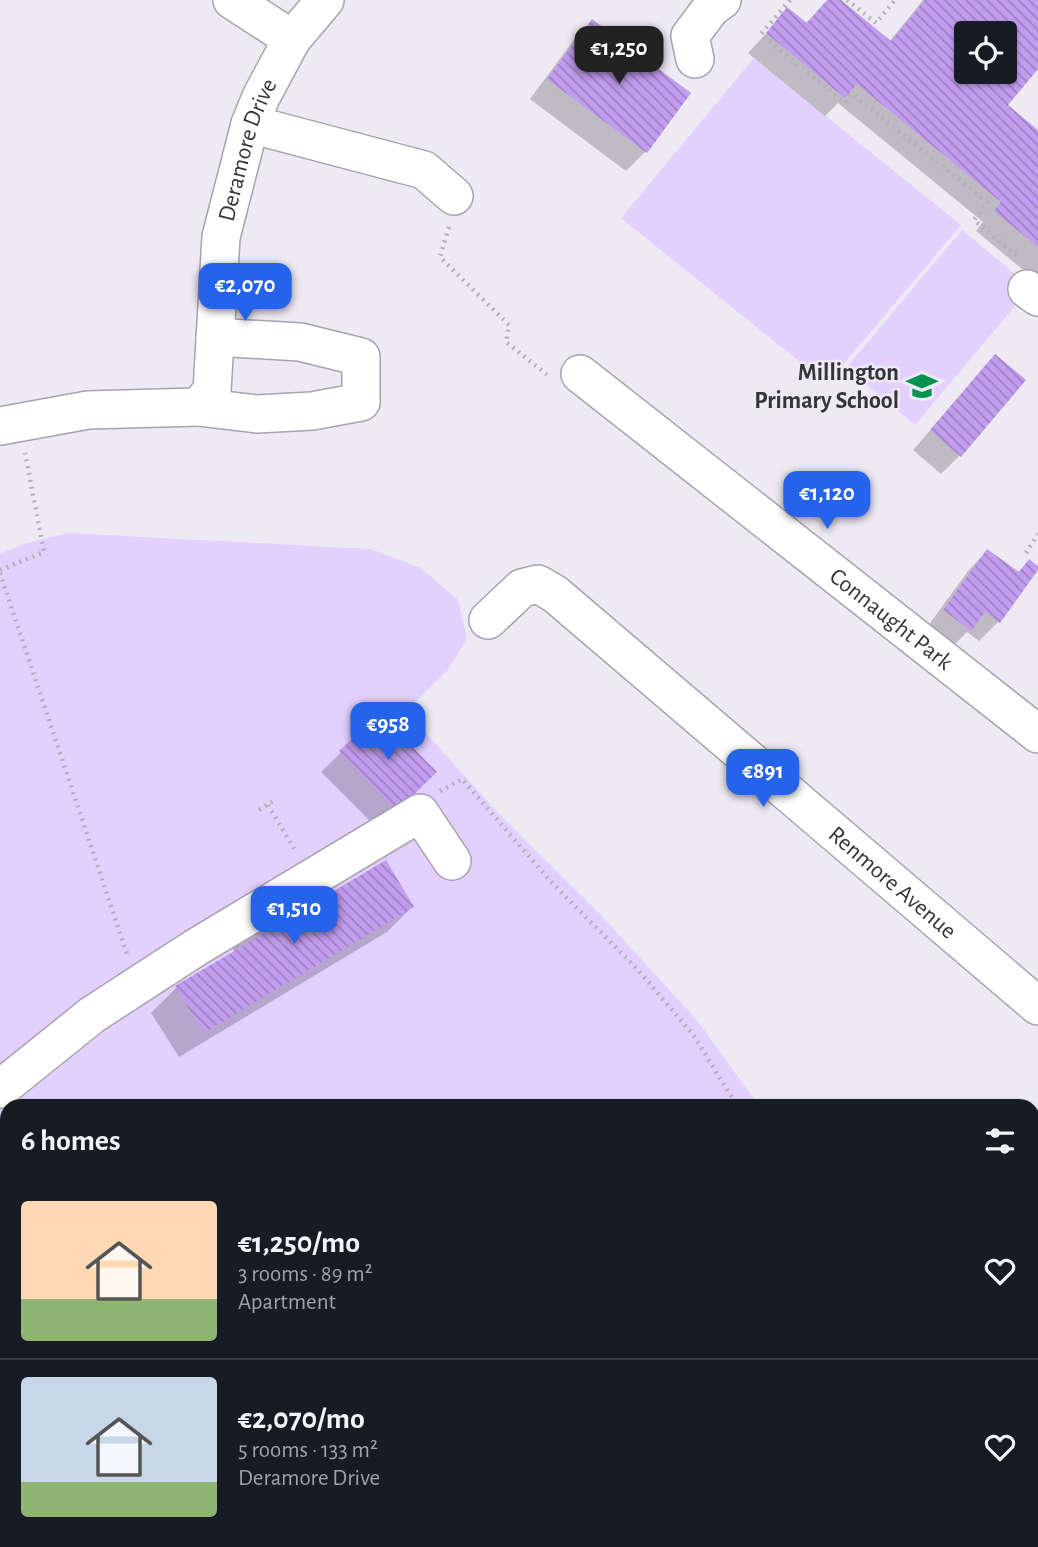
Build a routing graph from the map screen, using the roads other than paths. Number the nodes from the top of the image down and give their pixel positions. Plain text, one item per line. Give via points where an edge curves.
1 (232, 0) edge
2 (325, 0) edge
3 (722, 0) edge
4 (292, 39) junction
5 (695, 59) dead end
6 (250, 124) junction
7 (452, 210) road end
8 (215, 337) junction
9 (580, 374) road end
10 (198, 407) junction
11 (9, 424) edge
12 (488, 621) dead end
13 (1038, 734) edge
14 (452, 861) dead end
15 (1038, 1006) edge
16 (0, 1089) edge

1 - 4 street
2 - 4 street, Deramore Drive
3 - 5 street via 690,36
4 - 6 street, Deramore Drive
6 - 7 street via 424,170
6 - 8 street, Deramore Drive via 221,237
8 - 10 street, Deramore Drive via 212,391
8 - 10 street via 300,342 361,357 361,402 257,414
9 - 13 street, Connaught Park
10 - 11 street via 88,410
12 - 15 street, Renmore Avenue via 522,588 538,584 555,594
14 - 16 street via 420,813 92,1014

